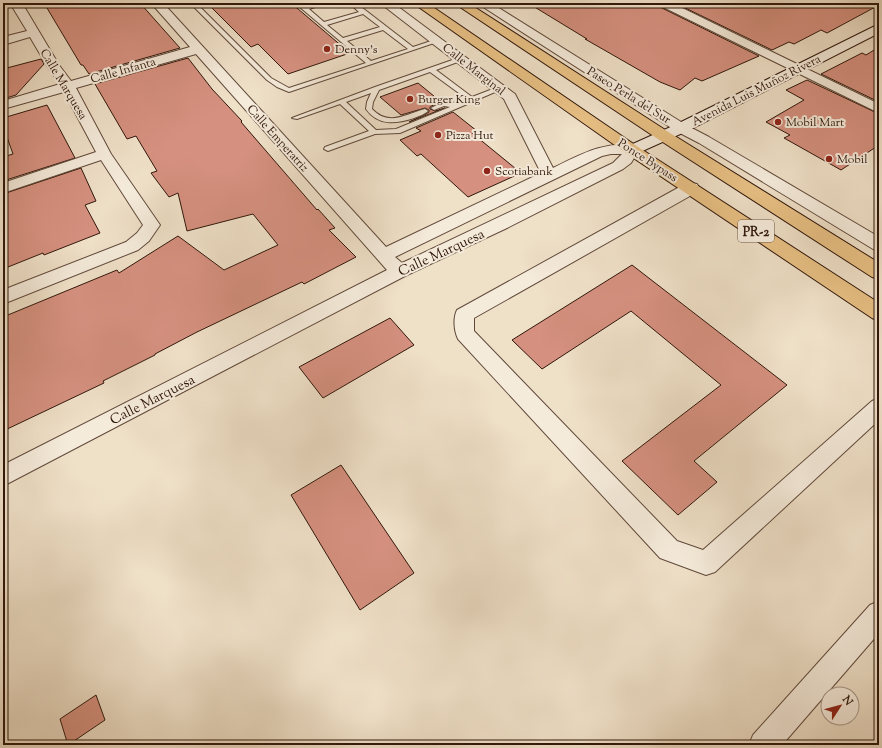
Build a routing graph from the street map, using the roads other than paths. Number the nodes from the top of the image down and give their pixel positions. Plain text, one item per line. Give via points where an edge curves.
1 (16, 3) edge
2 (157, 3) edge
3 (193, 3) edge
4 (298, 3) edge
5 (324, 3) edge
6 (352, 3) edge
7 (386, 3) edge
8 (419, 3) edge
9 (460, 3) edge
10 (483, 3) edge
11 (663, 3) edge
12 (305, 9) junction
13 (364, 12) junction
14 (323, 24) junction
15 (383, 28) junction
16 (879, 28) edge
17 (33, 33) junction
18 (342, 40) junction
19 (3, 41) edge
20 (437, 41) junction
21 (198, 49) junction
22 (412, 49) junction
23 (461, 59) junction
24 (370, 63) junction
25 (430, 69) junction
26 (798, 70) junction
27 (68, 86) junction
28 (377, 88) junction
29 (500, 88) junction
30 (472, 100) junction
31 (342, 101) junction
32 (3, 105) edge
33 (459, 106) junction
34 (434, 108) dead end
35 (879, 109) edge
36 (425, 111) dead end
37 (295, 118) dead end
38 (681, 128) junction
39 (374, 132) junction
40 (664, 136) junction
41 (328, 149) dead end
42 (632, 150) junction
43 (104, 154) junction
44 (550, 176) junction
45 (3, 188) edge
46 (691, 188) junction
47 (471, 212) junction
48 (490, 230) junction
49 (879, 245) edge
50 (384, 255) junction
51 (399, 272) junction
52 (879, 272) edge
53 (3, 297) edge
54 (879, 313) edge
55 (879, 408) edge
56 (3, 476) edge
57 (879, 614) edge
58 (763, 745) edge

1 - 17 street, Calle Marquesa
2 - 21 street, Calle Emperatriz
3 - 24 lane via 269,79 289,90
4 - 12 lane
5 - 12 lane
6 - 13 lane
7 - 20 street, Calle Marginal
8 - 42 highway, Ponce Bypass / PR-2
9 - 40 highway, PR-2
10 - 38 street, Paseo Perla del Sur
11 - 26 street
12 - 14 lane
13 - 14 lane
13 - 15 lane
14 - 18 lane
15 - 18 lane
15 - 22 lane
16 - 26 street, Avenida Luis Muñoz Rivera
17 - 19 street
17 - 27 street, Calle Marquesa
18 - 24 lane
20 - 22 lane
20 - 23 street, Calle Marginal
21 - 27 street, Calle Infanta
21 - 50 street, Calle Emperatriz
22 - 24 lane
23 - 25 lane
23 - 29 street, Calle Marginal
25 - 28 lane
25 - 30 lane
26 - 35 street
26 - 38 street, Avenida Luis Muñoz Rivera
27 - 32 street, Calle Infanta
27 - 43 street, Calle Marquesa
28 - 31 lane
28 - 36 lane via 369,109 379,119 399,121
29 - 30 lane
29 - 44 street, Calle Marginal via 510,98
30 - 33 lane
31 - 37 lane
31 - 39 lane
33 - 34 lane via 443,104
33 - 39 lane via 397,131
38 - 40 street, Avenida Luis Muñoz Rivera
38 - 49 street, Paseo Perla del Sur
39 - 41 lane
40 - 42 street, Avenida Luis Muñoz Rivera
40 - 52 highway, PR-2
42 - 44 street, Calle Marquesa via 598,152
42 - 46 highway, Ponce Bypass / PR-2
42 - 48 street, Calle Marquesa via 626,160 618,166
43 - 45 street
43 - 53 street, Calle Marquesa via 152,225 132,246
44 - 47 street, Calle Marquesa
46 - 54 highway, Ponce Bypass / PR-2
46 - 55 street via 464,315 464,334 669,550 706,563
47 - 48 street
47 - 50 street, Calle Marquesa
48 - 51 street, Calle Marquesa
50 - 51 street, Calle Emperatriz
51 - 56 street, Calle Marquesa
57 - 58 street

